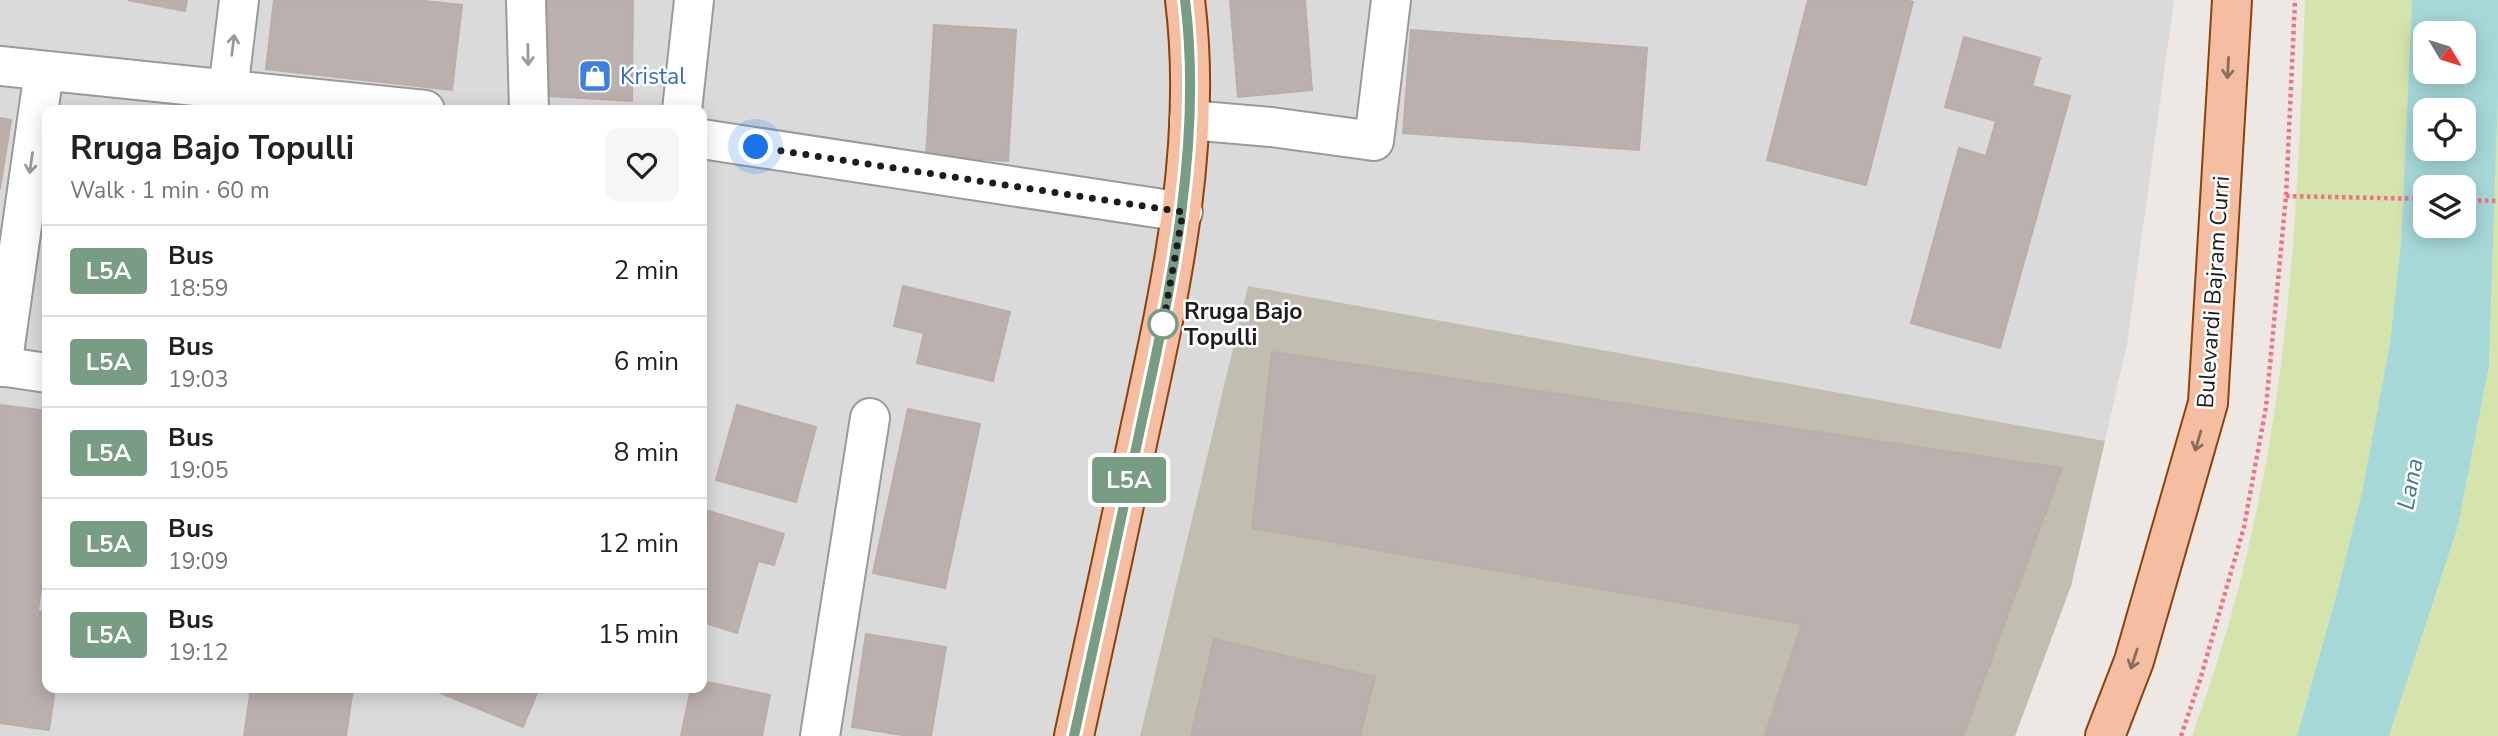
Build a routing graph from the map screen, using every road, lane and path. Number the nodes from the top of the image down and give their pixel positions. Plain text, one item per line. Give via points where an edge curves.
1 (239, 0) edge
2 (526, 0) edge
3 (694, 0) edge
4 (1185, 0) edge
5 (1391, 0) edge
6 (2232, 0) edge
7 (0, 66) edge
8 (44, 71) junction
9 (228, 91) junction
10 (330, 105) edge
11 (529, 105) edge
12 (683, 105) edge
13 (1189, 120) junction
14 (707, 140) edge
15 (2286, 196) dead end
16 (2413, 199) edge
17 (2476, 200) edge
18 (2498, 201) edge
19 (1183, 212) junction
20 (1, 367) edge
21 (42, 372) edge
22 (870, 418) dead end
23 (820, 736) edge
24 (1074, 736) edge
25 (2105, 736) edge

9 -> 1 street
2 -> 11 street
3 - 12 street
4 - 13 main road
5 - 13 street via 1374,141
6 -> 25 main road, Bulevardi Bajram Curri via 2208,403 2134,661
7 - 8 street
8 - 9 street
8 -> 20 street
9 - 10 street
13 - 19 main road
14 - 19 street
15 - 16 path
17 - 18 path
19 - 24 main road
20 - 21 street
22 - 23 street

